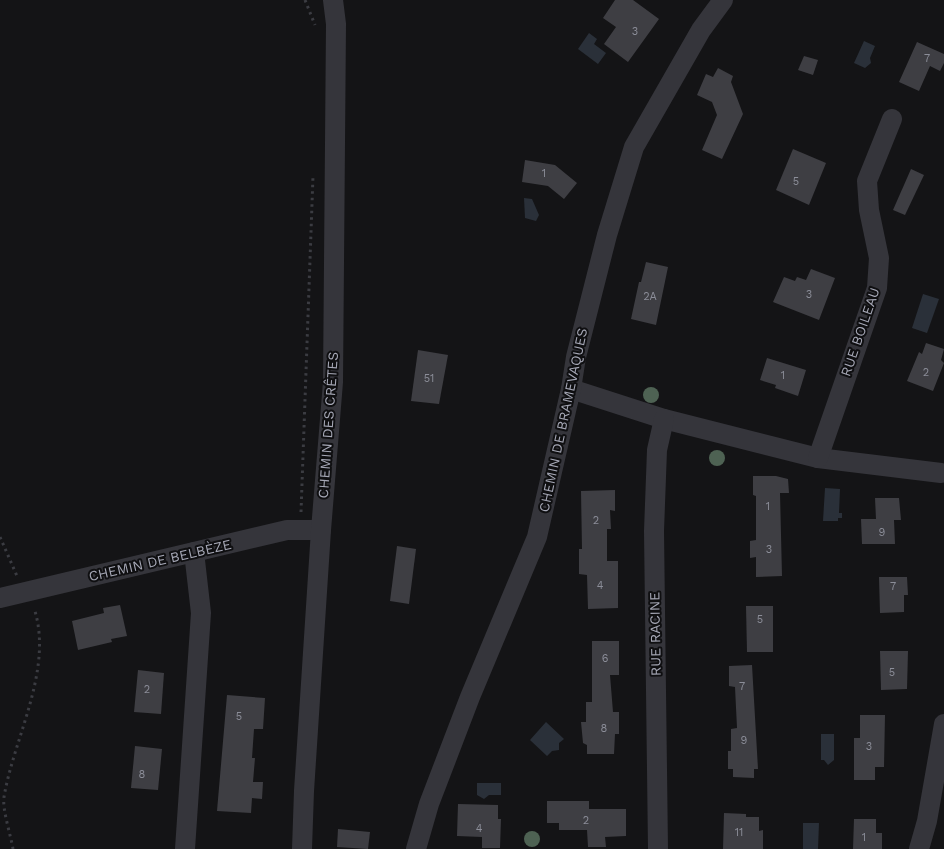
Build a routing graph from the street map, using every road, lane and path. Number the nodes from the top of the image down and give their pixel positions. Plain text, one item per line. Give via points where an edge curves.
1 (305, 0) edge
2 (333, 0) edge
3 (723, 0) edge
4 (316, 34) dead end
5 (892, 119) dead end
6 (313, 172) dead end
7 (571, 389) junction
8 (664, 420) junction
9 (818, 458) junction
10 (941, 474) dead end
11 (300, 530) junction
12 (321, 530) junction
13 (0, 538) edge
14 (194, 552) junction
15 (25, 592) junction
16 (0, 598) edge
17 (944, 724) edge
18 (13, 849) edge
19 (185, 849) edge
20 (302, 849) edge
21 (416, 849) edge
22 (658, 849) edge
23 (919, 849) edge

1 - 4 path
2 - 12 street, CHEMIN DES CRÊTES via 336,24 333,382
3 - 7 street, CHEMIN DE BRAMEVAQUES via 701,30 634,147 578,347
5 - 9 street, RUE BOILEAU via 867,181 879,258 877,288
6 - 11 path
7 - 8 street
7 - 21 street, CHEMIN DE BRAMEVAQUES via 537,537 470,697 429,804
8 - 9 street
8 - 22 street, RUE RACINE via 657,450 654,531
9 - 10 street
11 - 12 street, CHEMIN DE BELBÈZE
11 - 14 street, CHEMIN DE BELBÈZE via 287,530
12 - 20 street, CHEMIN DES CRÊTES
13 - 15 path
14 - 15 street, CHEMIN DE BELBÈZE
14 - 19 street via 201,613
15 - 16 street, CHEMIN DE BELBÈZE
15 - 18 path via 39,624 40,646 31,697 3,798
17 - 23 street

